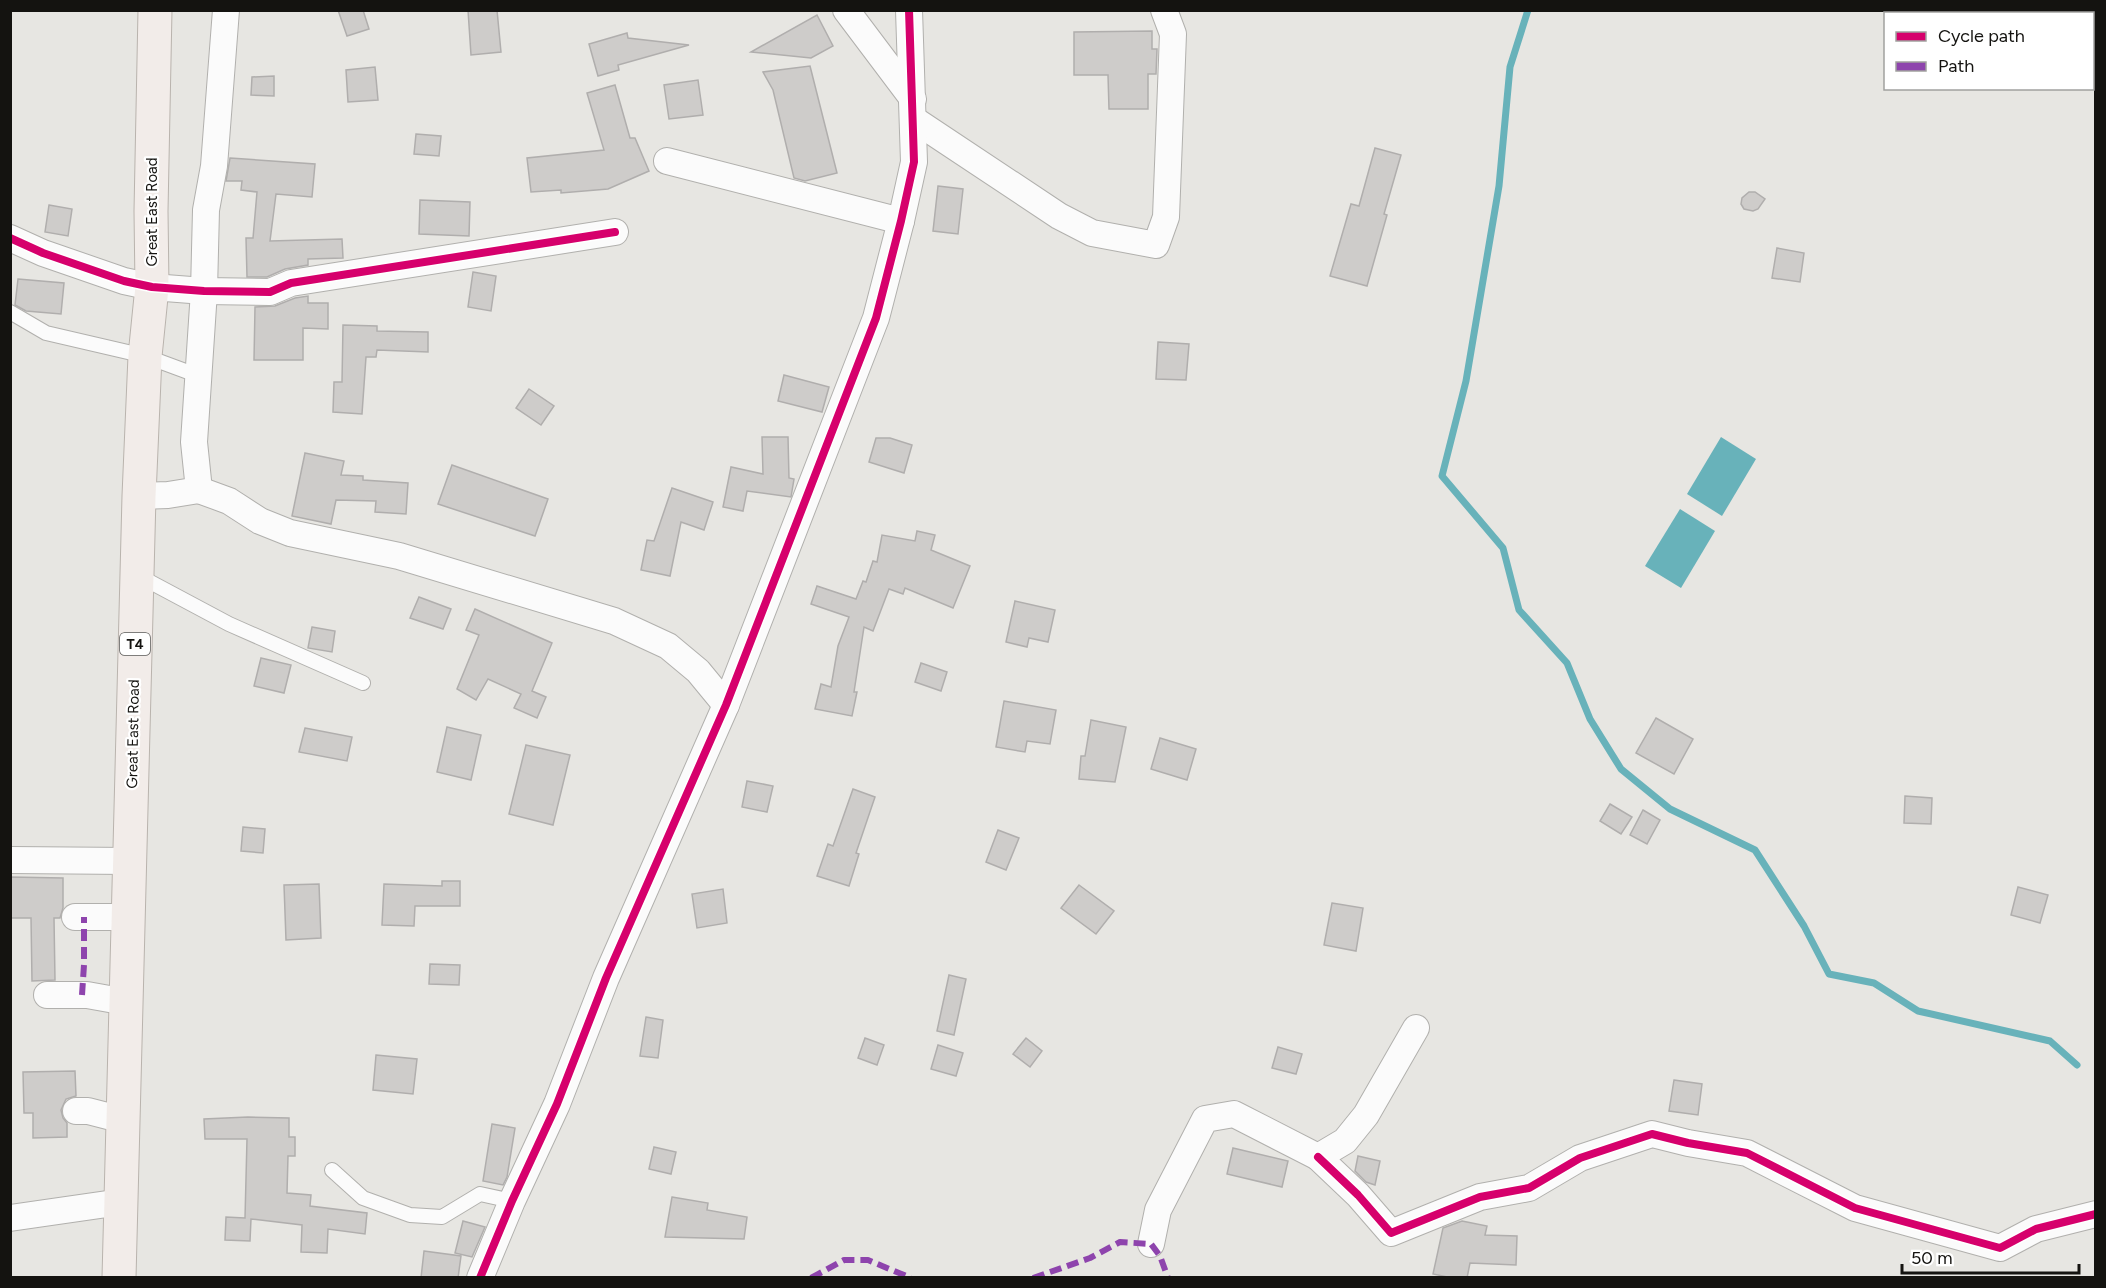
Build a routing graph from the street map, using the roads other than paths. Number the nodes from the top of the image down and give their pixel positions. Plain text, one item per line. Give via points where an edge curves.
1 (155, 10) edge
2 (226, 10) edge
3 (846, 10) edge
4 (909, 10) edge
5 (1164, 10) edge
6 (913, 109) junction
7 (667, 162) dead end
8 (902, 221) junction
9 (615, 232) dead end
10 (10, 238) edge
11 (152, 286) junction
12 (204, 291) junction
13 (10, 312) edge
14 (145, 356) junction
15 (199, 376) junction
16 (199, 490) junction
17 (139, 496) junction
18 (137, 575) junction
19 (363, 683) dead end
20 (726, 705) junction
21 (10, 860) edge
22 (130, 861) junction
23 (75, 917) dead end
24 (128, 917) junction
25 (47, 995) dead end
26 (126, 1002) junction
27 (1416, 1028) dead end
28 (76, 1111) dead end
29 (123, 1120) junction
30 (1318, 1157) junction
31 (332, 1170) dead end
32 (121, 1202) junction
33 (512, 1202) junction
34 (2096, 1214) edge
35 (10, 1218) edge
36 (1151, 1244) dead end
37 (119, 1278) edge
38 (480, 1278) edge

1 - 11 highway, Great East Road / T4
2 - 12 street via 214,166 206,210
3 - 6 street
4 - 6 street
5 - 6 street via 1173,34 1166,218 1156,245 1092,233 1059,216
6 - 8 street via 914,162
7 - 8 street
8 - 20 street via 876,318
9 - 12 street via 291,283 270,292
10 - 11 street via 124,281
11 - 12 street
11 - 14 highway, Great East Road / T4
12 - 15 street
13 - 14 lane via 46,333
14 - 15 lane
14 - 17 highway, Great East Road / T4
15 - 16 street via 194,441
16 - 17 street
16 - 20 street via 290,533 399,556 614,621 668,646 698,671
17 - 18 highway, Great East Road / T4
18 - 19 lane via 229,624
18 - 22 highway, Great East Road / T4
20 - 33 street
21 - 22 street
22 - 24 highway, Great East Road / T4
23 - 24 street
24 - 26 highway, Great East Road / T4
25 - 26 street via 87,995
26 - 29 highway, Great East Road / T4
27 - 30 street via 1366,1115 1345,1141
28 - 29 street
29 - 32 highway, Great East Road / T4
30 - 34 street via 1391,1233 1480,1197 1530,1188 1580,1158 1653,1134 1747,1152 1855,1208 2000,1248 2036,1229
30 - 36 street via 1234,1114 1205,1119 1158,1210
31 - 33 lane via 363,1198 410,1215 442,1217 480,1194
32 - 35 street
32 - 37 highway, Great East Road / T4
33 - 38 street

